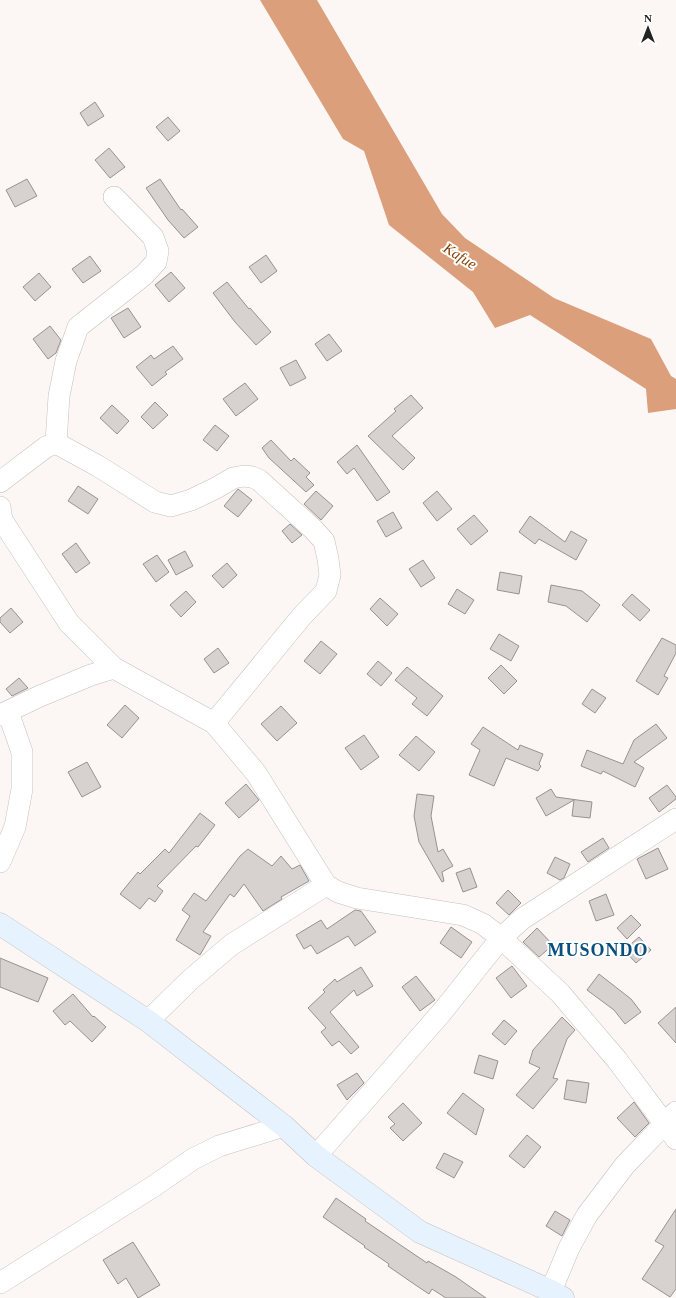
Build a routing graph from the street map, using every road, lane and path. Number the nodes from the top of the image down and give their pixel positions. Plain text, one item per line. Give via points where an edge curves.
1 (114, 197) dead end
2 (56, 443) junction
3 (0, 482) edge
4 (1, 516) edge
5 (114, 668) junction
6 (4, 713) edge
7 (214, 723) junction
8 (676, 819) edge
9 (0, 862) edge
10 (326, 885) junction
11 (0, 924) edge
12 (501, 938) junction
13 (148, 1021) junction
14 (672, 1125) edge
15 (284, 1126) junction
16 (316, 1156) junction
17 (0, 1283) edge
18 (557, 1295) edge

1 - 2 street via 153,237 158,251 156,262 144,275 78,327 66,361 59,396
2 - 3 street via 46,447
2 - 7 street via 154,502 171,506 191,500 233,478 252,477 259,480 324,541 330,575 326,591 302,616
4 - 5 street via 69,623
5 - 6 street via 91,675
5 - 7 street
6 - 9 street via 22,752 22,789 15,826
7 - 10 street via 256,774
8 - 12 street via 522,919
10 - 12 street via 357,898 463,915 483,924
10 - 13 street via 231,945
11 - 13 street
12 - 14 street via 560,993
12 - 16 street via 442,1012
13 - 15 street
14 - 18 street via 625,1166 587,1215 569,1248
15 - 16 street
15 - 17 street via 219,1146 193,1159
16 - 18 street via 420,1232

